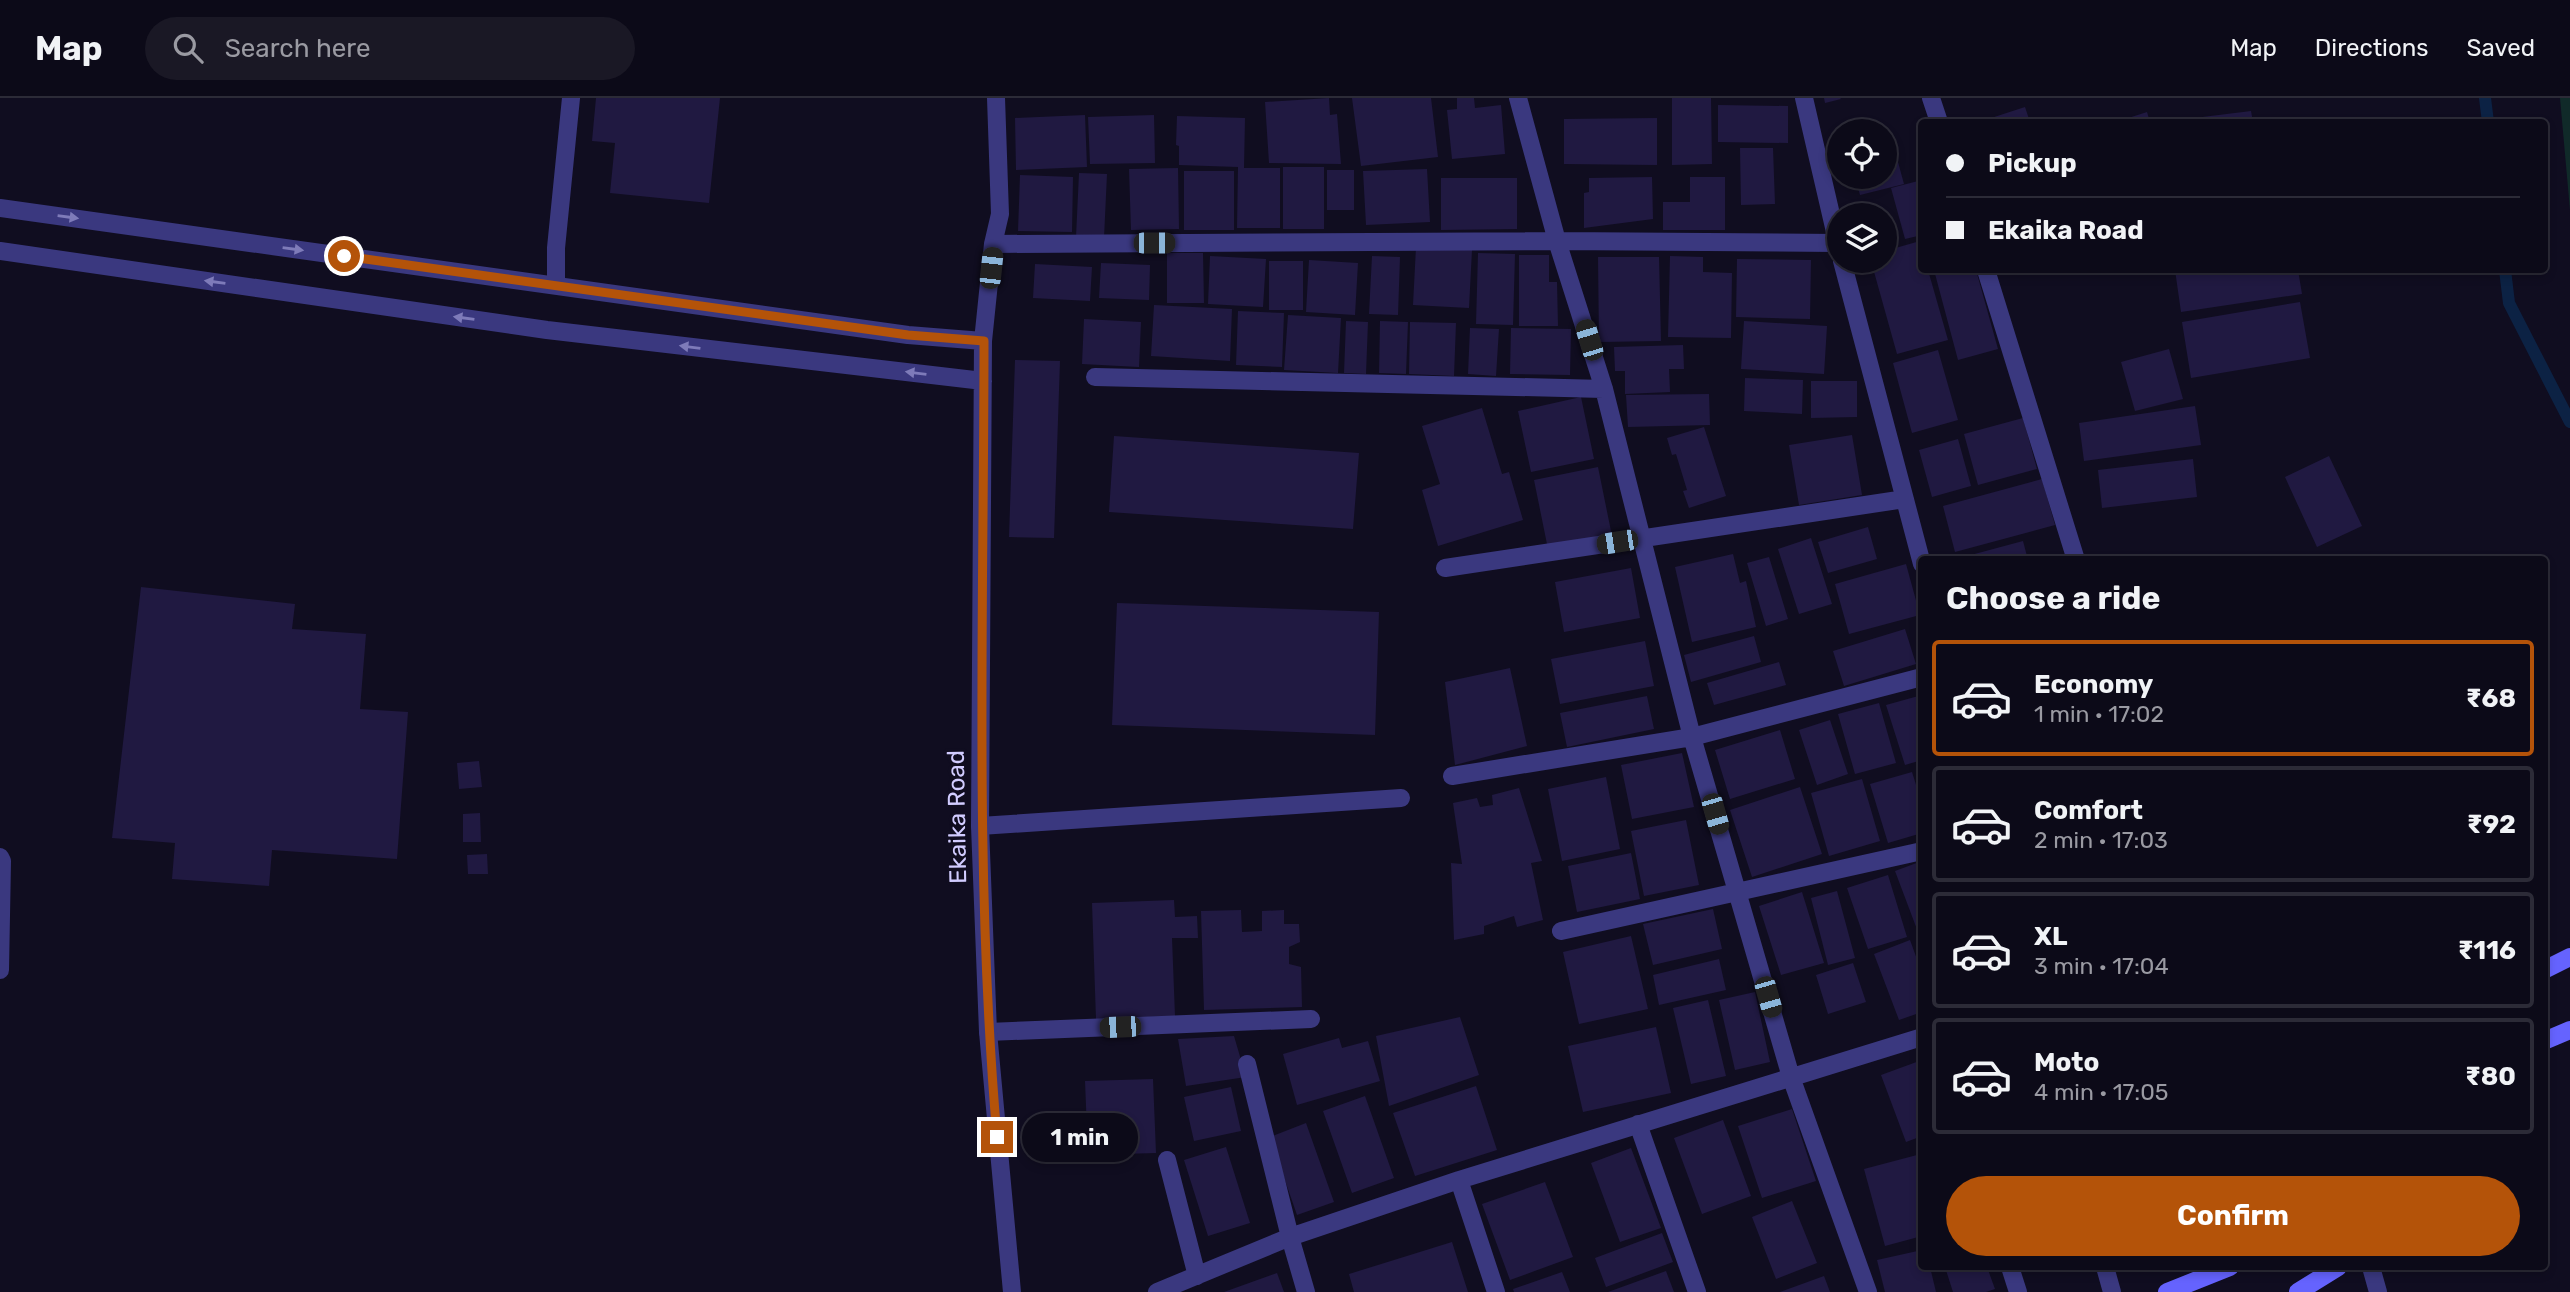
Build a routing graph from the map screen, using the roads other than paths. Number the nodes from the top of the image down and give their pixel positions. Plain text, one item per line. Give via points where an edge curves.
1 (571, 98) edge
2 (996, 98) edge
3 (1004, 98) edge
4 (1518, 98) edge
5 (1804, 98) edge
6 (1937, 99) edge
7 (1939, 119) edge
8 (1829, 203) edge
9 (0, 208) edge
10 (1557, 241) junction
11 (993, 244) junction
12 (0, 251) edge
13 (1827, 251) edge
14 (1846, 273) edge
15 (1987, 273) edge
16 (555, 285) junction
17 (984, 341) junction
18 (1095, 377) dead end
19 (984, 381) junction
20 (1604, 389) junction
21 (1905, 499) junction
22 (1642, 538) junction
23 (1920, 556) edge
24 (2075, 556) edge
25 (1445, 568) dead end
26 (1918, 678) edge
27 (1692, 737) junction
28 (1452, 776) dead end
29 (1401, 798) dead end
30 (980, 826) junction
31 (1918, 851) edge
32 (0, 857) edge
33 (1738, 892) junction
34 (1561, 931) dead end
35 (2570, 957) edge
36 (2548, 968) edge
37 (0, 970) edge
38 (1311, 1019) dead end
39 (2570, 1030) edge
40 (988, 1032) junction
41 (1918, 1038) edge
42 (2548, 1039) edge
43 (1247, 1064) dead end
44 (1791, 1077) junction
45 (1638, 1124) junction
46 (1167, 1160) dead end
47 (1459, 1180) junction
48 (1290, 1237) junction
49 (2011, 1270) edge
50 (2106, 1270) edge
51 (2223, 1270) edge
52 (2333, 1270) edge
53 (2372, 1270) edge
54 (1196, 1276) junction
55 (2301, 1291) edge
56 (1012, 1292) edge
57 (1157, 1292) edge
58 (1306, 1292) edge
59 (1496, 1292) edge
60 (1697, 1292) edge
61 (1868, 1292) edge
62 (2018, 1292) edge
63 (2112, 1292) edge
64 (2168, 1292) edge
65 (2378, 1292) edge

1 - 16 street
2 - 3 street
2 - 11 street, Ekaika Road via 1000,214
4 - 10 street
5 - 8 street
6 - 7 street
9 -> 16 street
10 - 11 street
10 - 13 street
10 - 20 street
11 - 17 street, Ekaika Road
19 -> 12 street via 547,330
14 - 21 street
15 - 24 street
16 - 17 street via 894,333
17 - 19 street, Ekaika Road
18 - 20 street
19 - 30 street, Ekaika Road
20 - 22 street
21 - 22 street
21 - 23 street
22 - 25 street
22 - 27 street
26 - 27 street
27 - 28 street
27 - 33 street
29 - 30 street
30 - 40 street, Ekaika Road
31 - 33 street
32 - 37 street
33 - 34 street
33 - 44 street
35 - 36 street
38 - 40 street
39 - 42 street
40 - 56 street, Ekaika Road
41 - 44 street
43 - 48 street
44 - 45 street
44 - 61 street
45 - 47 street
45 - 60 street
46 - 54 street
47 - 48 street
47 - 59 street
48 - 54 street
48 - 58 street
49 - 62 street
50 - 63 street
51 - 64 street
52 - 55 street
53 - 65 street
54 - 57 street

